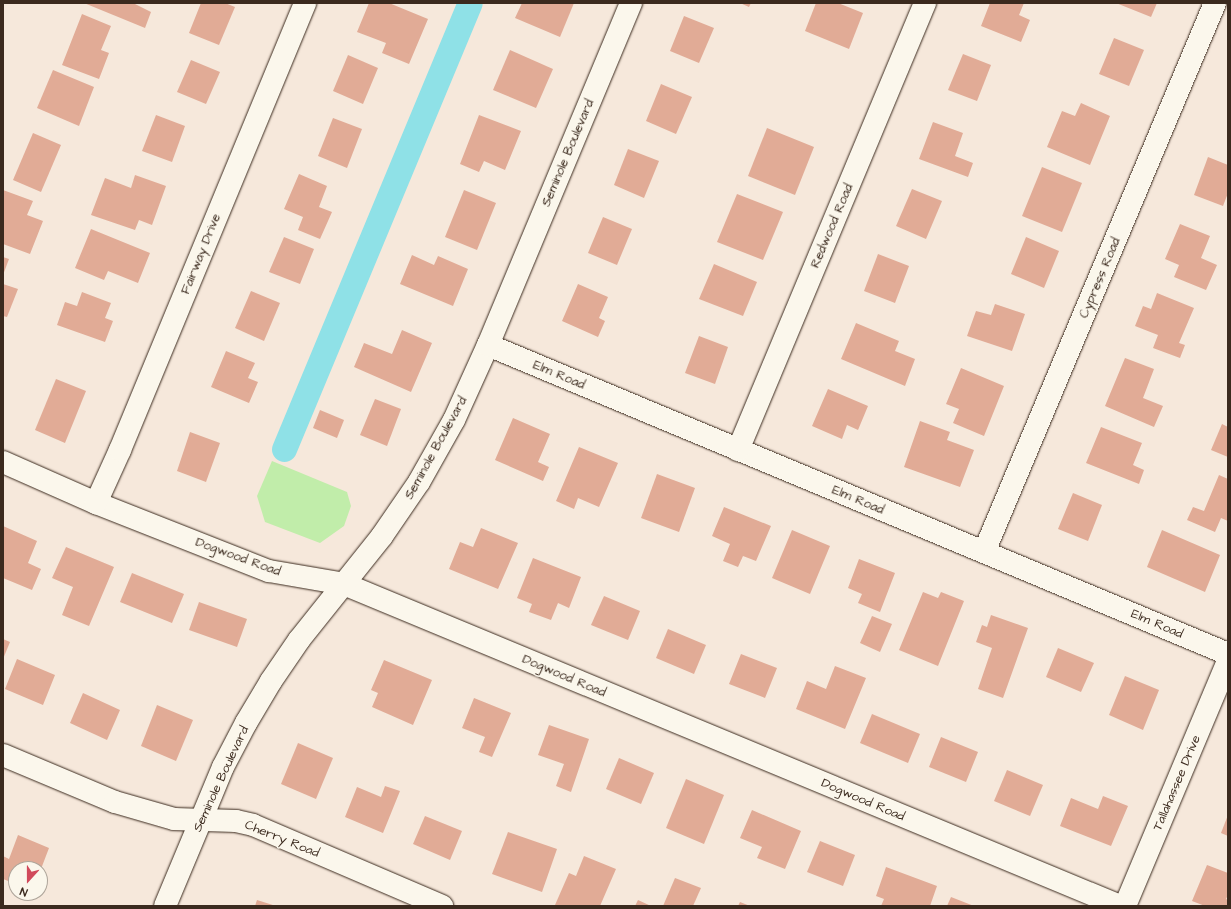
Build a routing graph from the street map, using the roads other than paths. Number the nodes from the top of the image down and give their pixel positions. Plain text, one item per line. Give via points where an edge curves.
1 (305, 3) edge
2 (632, 3) edge
3 (925, 3) edge
4 (1215, 3) edge
5 (488, 345) junction
6 (738, 450) junction
7 (3, 462) edge
8 (96, 503) junction
9 (984, 552) junction
10 (344, 584) junction
11 (1228, 654) edge
12 (1228, 661) edge
13 (3, 755) edge
14 (201, 820) junction
15 (165, 906) edge
16 (442, 906) edge
17 (1120, 906) edge
18 (1125, 906) edge

1 - 8 street, Fairway Drive
2 - 5 street, Seminole Boulevard
3 - 6 street, Redwood Road
4 - 9 street, Cypress Road
5 - 6 street, Elm Road
5 - 10 street, Seminole Boulevard via 454,420 419,482 382,536
6 - 9 street, Elm Road
7 - 8 street, Dogwood Road
8 - 10 street, Dogwood Road via 269,571
9 - 11 street, Elm Road
10 - 14 street, Seminole Boulevard via 299,640 260,699 223,767
10 - 17 street, Dogwood Road
12 - 18 street, Tallahassee Drive
13 - 14 street, Cherry Road via 115,802 174,819
14 - 15 street, Seminole Boulevard
14 - 16 street, Cherry Road via 236,821 253,825

